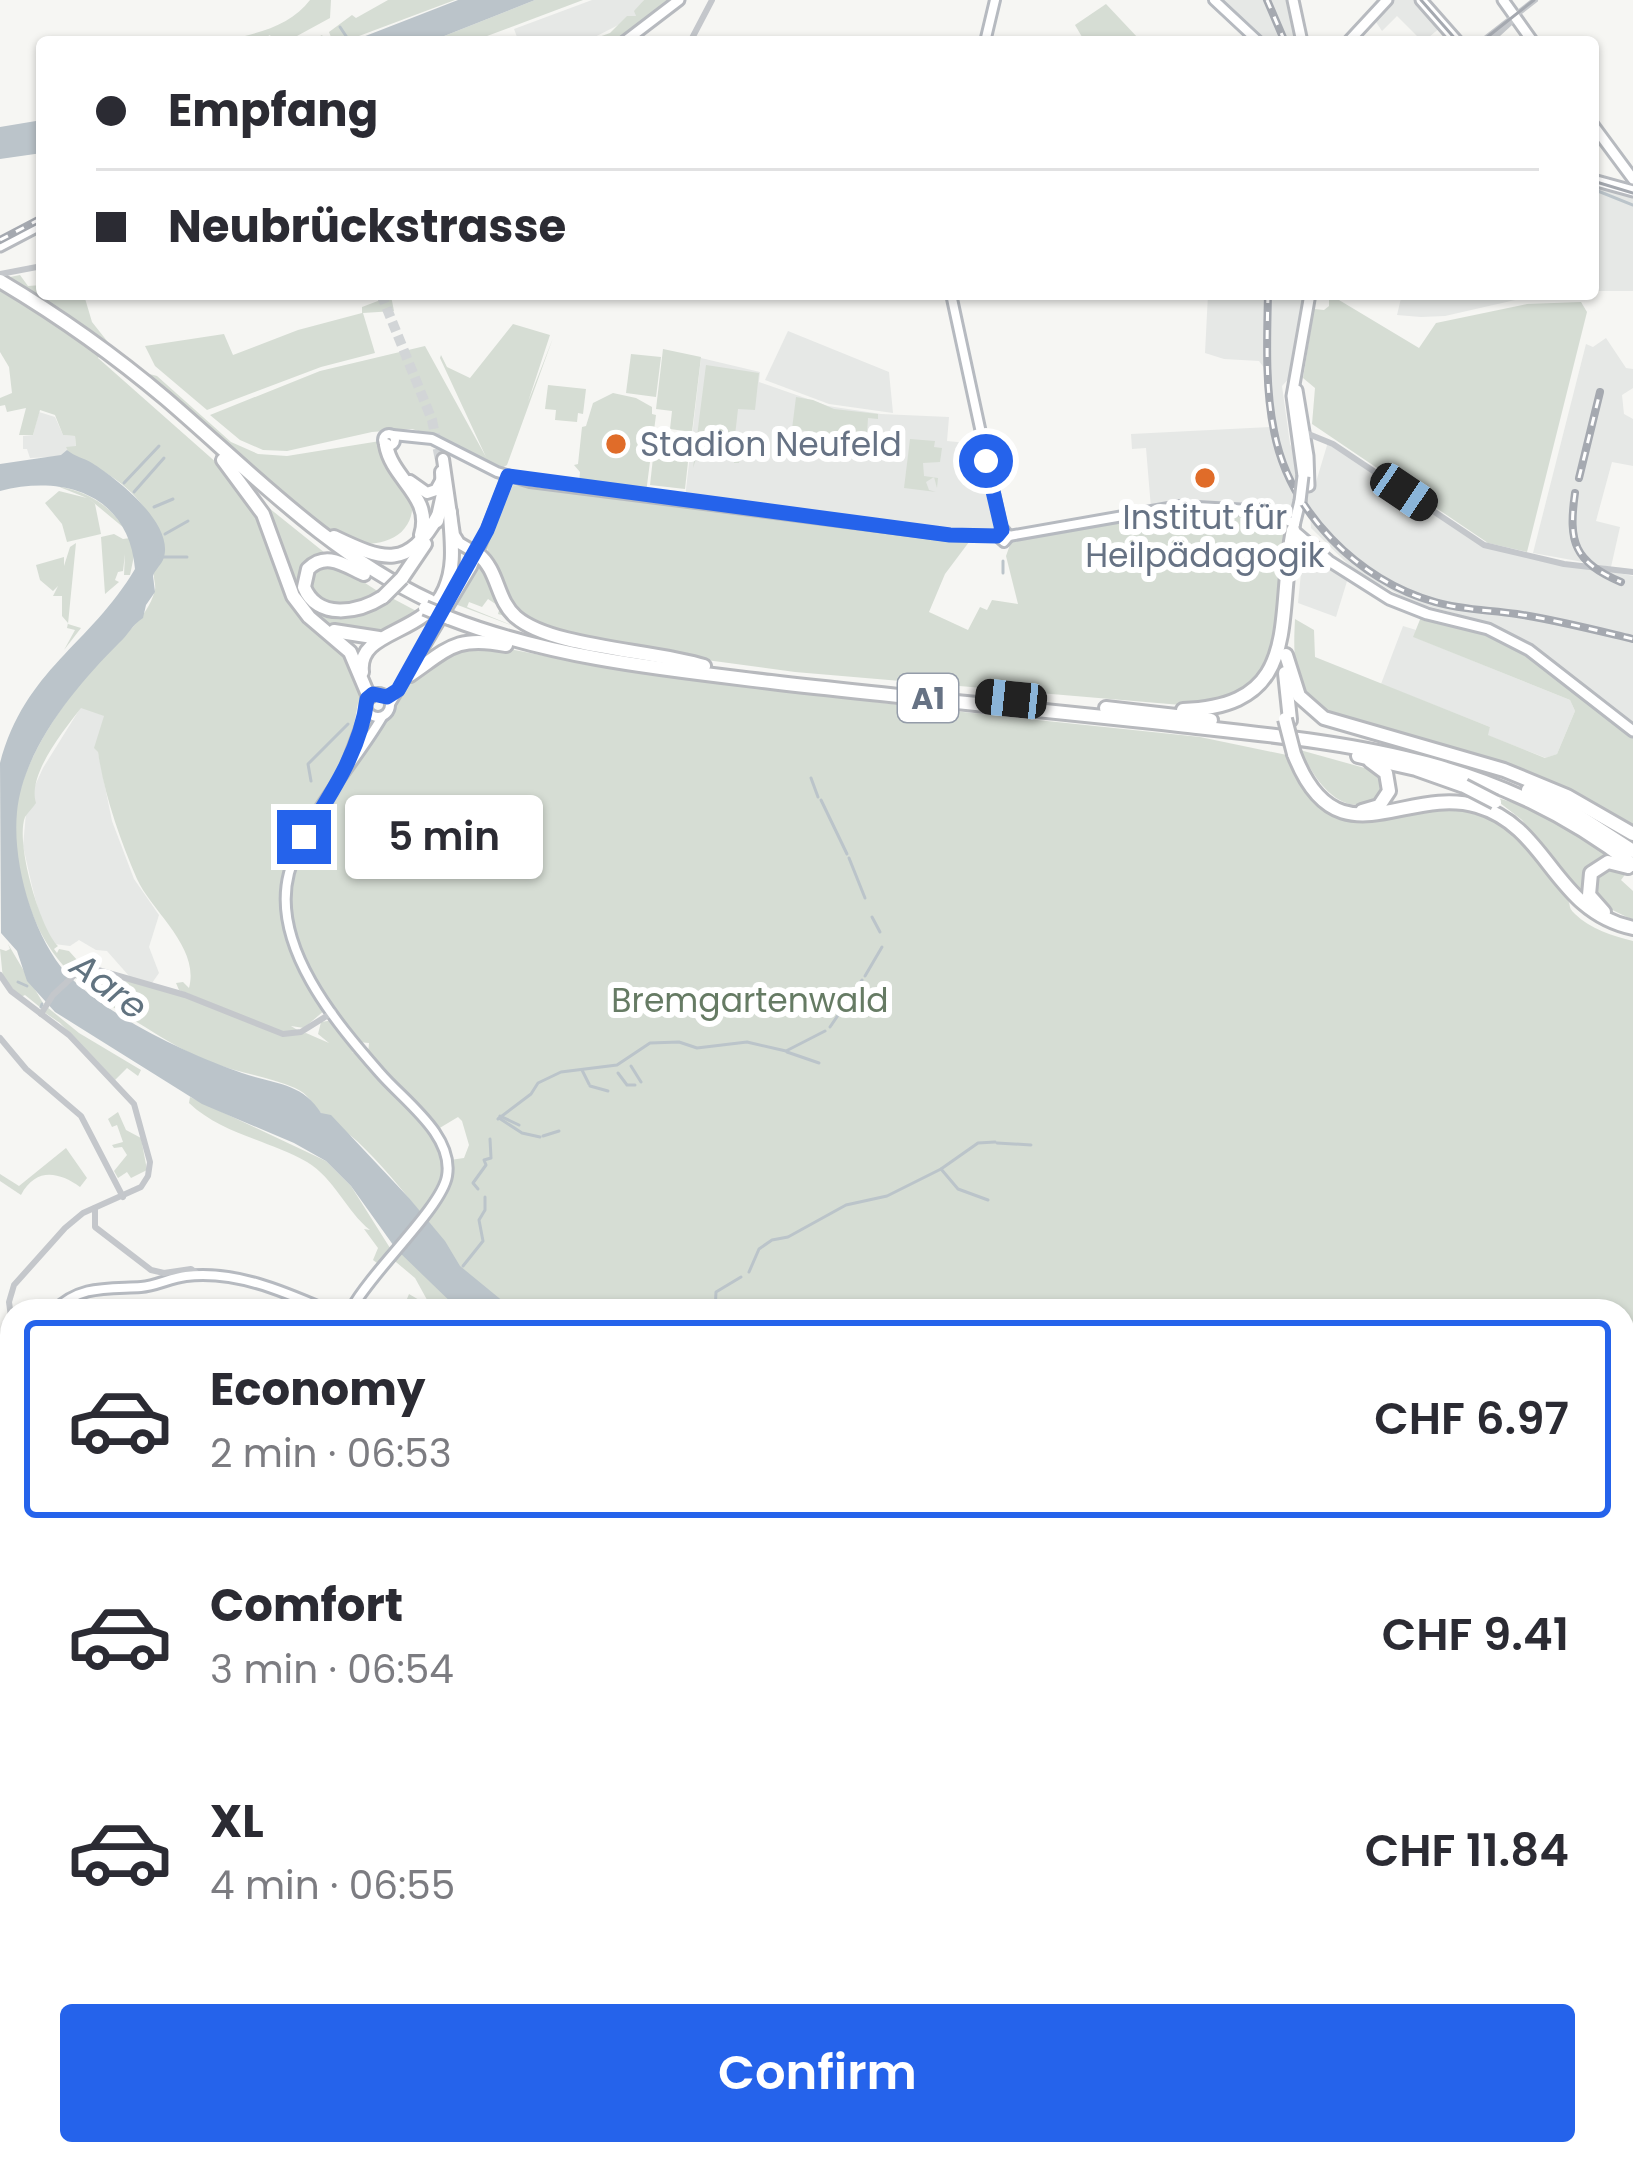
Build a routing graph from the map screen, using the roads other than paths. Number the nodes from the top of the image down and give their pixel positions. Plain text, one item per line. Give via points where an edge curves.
1 (679, 0) edge
2 (712, 0) edge
3 (995, 0) edge
4 (1214, 0) edge
5 (1293, 0) edge
6 (1388, 0) edge
7 (1421, 0) edge
8 (1503, 0) edge
9 (1535, 0) edge
10 (1515, 16) junction
11 (632, 36) edge
12 (693, 36) edge
13 (986, 36) edge
14 (1253, 36) edge
15 (1301, 36) edge
16 (1354, 36) edge
17 (1453, 36) edge
18 (1492, 36) edge
19 (1529, 36) edge
20 (1599, 133) edge
21 (1633, 179) edge
22 (1599, 182) edge
23 (1633, 191) edge
24 (36, 227) edge
25 (0, 246) edge
26 (36, 268) edge
27 (0, 281) edge
28 (952, 300) edge
29 (1309, 300) edge
30 (102, 352) junction
31 (1301, 432) junction
32 (1322, 439) junction
33 (393, 440) junction
34 (1309, 456) junction
35 (223, 460) junction
36 (443, 469) joint
37 (508, 476) junction
38 (1306, 481) junction
39 (1301, 506) junction
40 (1253, 510) junction
41 (444, 513) junction
42 (296, 515) junction
43 (1282, 517) junction
44 (1297, 529) junction
45 (1003, 534) junction
46 (1314, 548) junction
47 (477, 552) junction
48 (1297, 556) junction
49 (386, 557) junction
50 (1342, 569) junction
51 (1633, 572) edge
52 (364, 574) junction
53 (428, 604) junction
54 (303, 610) junction
55 (452, 615) junction
56 (1282, 623) junction
57 (384, 638) junction
58 (1286, 655) junction
59 (650, 666) junction
60 (704, 666) junction
61 (410, 674) junction
62 (378, 700) junction
63 (1133, 711) junction
64 (382, 717) junction
65 (1287, 720) junction
66 (1186, 726) junction
67 (1633, 731) edge
68 (1297, 754) junction
69 (1346, 754) junction
70 (341, 779) junction
71 (1530, 780) junction
72 (1384, 814) junction
73 (1572, 823) junction
74 (1633, 834) edge
75 (1633, 858) edge
76 (1589, 909) junction
77 (1633, 925) edge
78 (0, 975) edge
79 (42, 1012) junction
80 (333, 1012) junction
81 (0, 1038) edge
82 (119, 1198) junction
83 (94, 1208) junction
84 (199, 1274) junction
85 (10, 1299) edge
86 (70, 1299) edge
87 (301, 1299) edge
88 (358, 1299) edge

1 - 11 main road
2 - 12 street
3 - 13 main road
4 - 14 main road
5 - 15 main road
6 - 16 main road
7 - 17 main road
8 - 10 main road
9 - 10 street
10 - 18 street
10 - 19 main road
20 - 21 main road
22 - 23 main road
24 - 25 main road
26 - 27 street
27 - 30 highway, A1
28 - 45 main road
29 - 31 main road via 1292,396
30 - 35 highway, A1
30 - 42 highway, A1
31 - 32 street
31 - 34 main road
31 - 38 main road
32 - 34 street
32 - 51 street via 1484,545
33 - 36 highway via 396,465 422,491 436,490
33 - 37 main road via 438,441
33 - 49 highway via 392,464 424,516 416,543
34 - 38 main road
35 - 52 highway, A1
35 - 54 highway via 263,514
36 - 41 highway
37 - 45 main road via 950,535
37 - 47 main road
38 - 39 main road, bridge
39 - 43 main road
39 - 44 main road
40 - 43 main road
40 - 44 main road
40 - 45 main road via 1180,506
41 - 47 highway via 457,541
41 - 49 highway via 417,546
41 - 52 highway, bridge via 383,597 332,610 310,600 304,587 308,569 321,560
41 - 57 highway via 453,557 442,595 416,624
42 - 49 highway
42 - 53 highway, A1
43 - 44 main road
44 - 46 main road
44 - 48 highway
44 - 50 main road
44 - 56 highway
46 - 48 highway
46 - 50 main road
47 - 60 highway via 512,614 535,628
47 - 61 main road
47 - 62 main road via 398,690
48 - 58 highway
50 - 67 main road via 1403,606 1515,641
52 - 53 highway, A1
53 - 55 highway, A1, bridge
54 - 57 highway via 339,633
54 - 62 highway via 350,652
55 - 59 highway, A1 via 536,645
55 - 60 highway, A1
56 - 63 highway via 1268,674 1244,699 1209,709
56 - 65 highway
57 - 62 highway via 362,658
58 - 65 highway
58 - 71 highway via 1299,696 1324,718
59 - 61 highway via 470,640
59 - 66 highway, A1
60 - 63 highway, A1
61 - 62 main road
62 - 64 main road
62 - 64 main road via 373,717
62 - 70 main road
63 - 75 highway, A1 via 1396,747 1477,769 1565,806
64 - 70 main road
65 - 68 highway, bridge
66 - 69 highway
66 - 73 highway, A1 via 1419,760 1507,788
68 - 69 highway via 1330,799 1376,808 1389,791 1386,773
68 - 72 highway via 1328,802 1353,814
69 - 76 highway, bridge via 1405,766 1495,802 1529,830
70 - 80 main road via 300,845 286,891 293,941
71 - 74 highway
71 - 75 highway via 1590,813
72 - 73 highway via 1447,795 1490,793
72 - 76 highway via 1444,802 1493,812 1526,836
73 - 75 highway, A1
75 - 77 highway via 1604,863 1587,886 1599,908
76 - 77 highway
78 - 79 street
79 - 80 street via 85,966 286,1035
79 - 82 street via 138,1111 149,1174
80 - 88 main road via 446,1155 433,1205
81 - 82 street via 81,1115
82 - 83 street
83 - 84 street via 97,1229 148,1269
83 - 85 street via 18,1279
84 - 86 main road
84 - 87 main road

